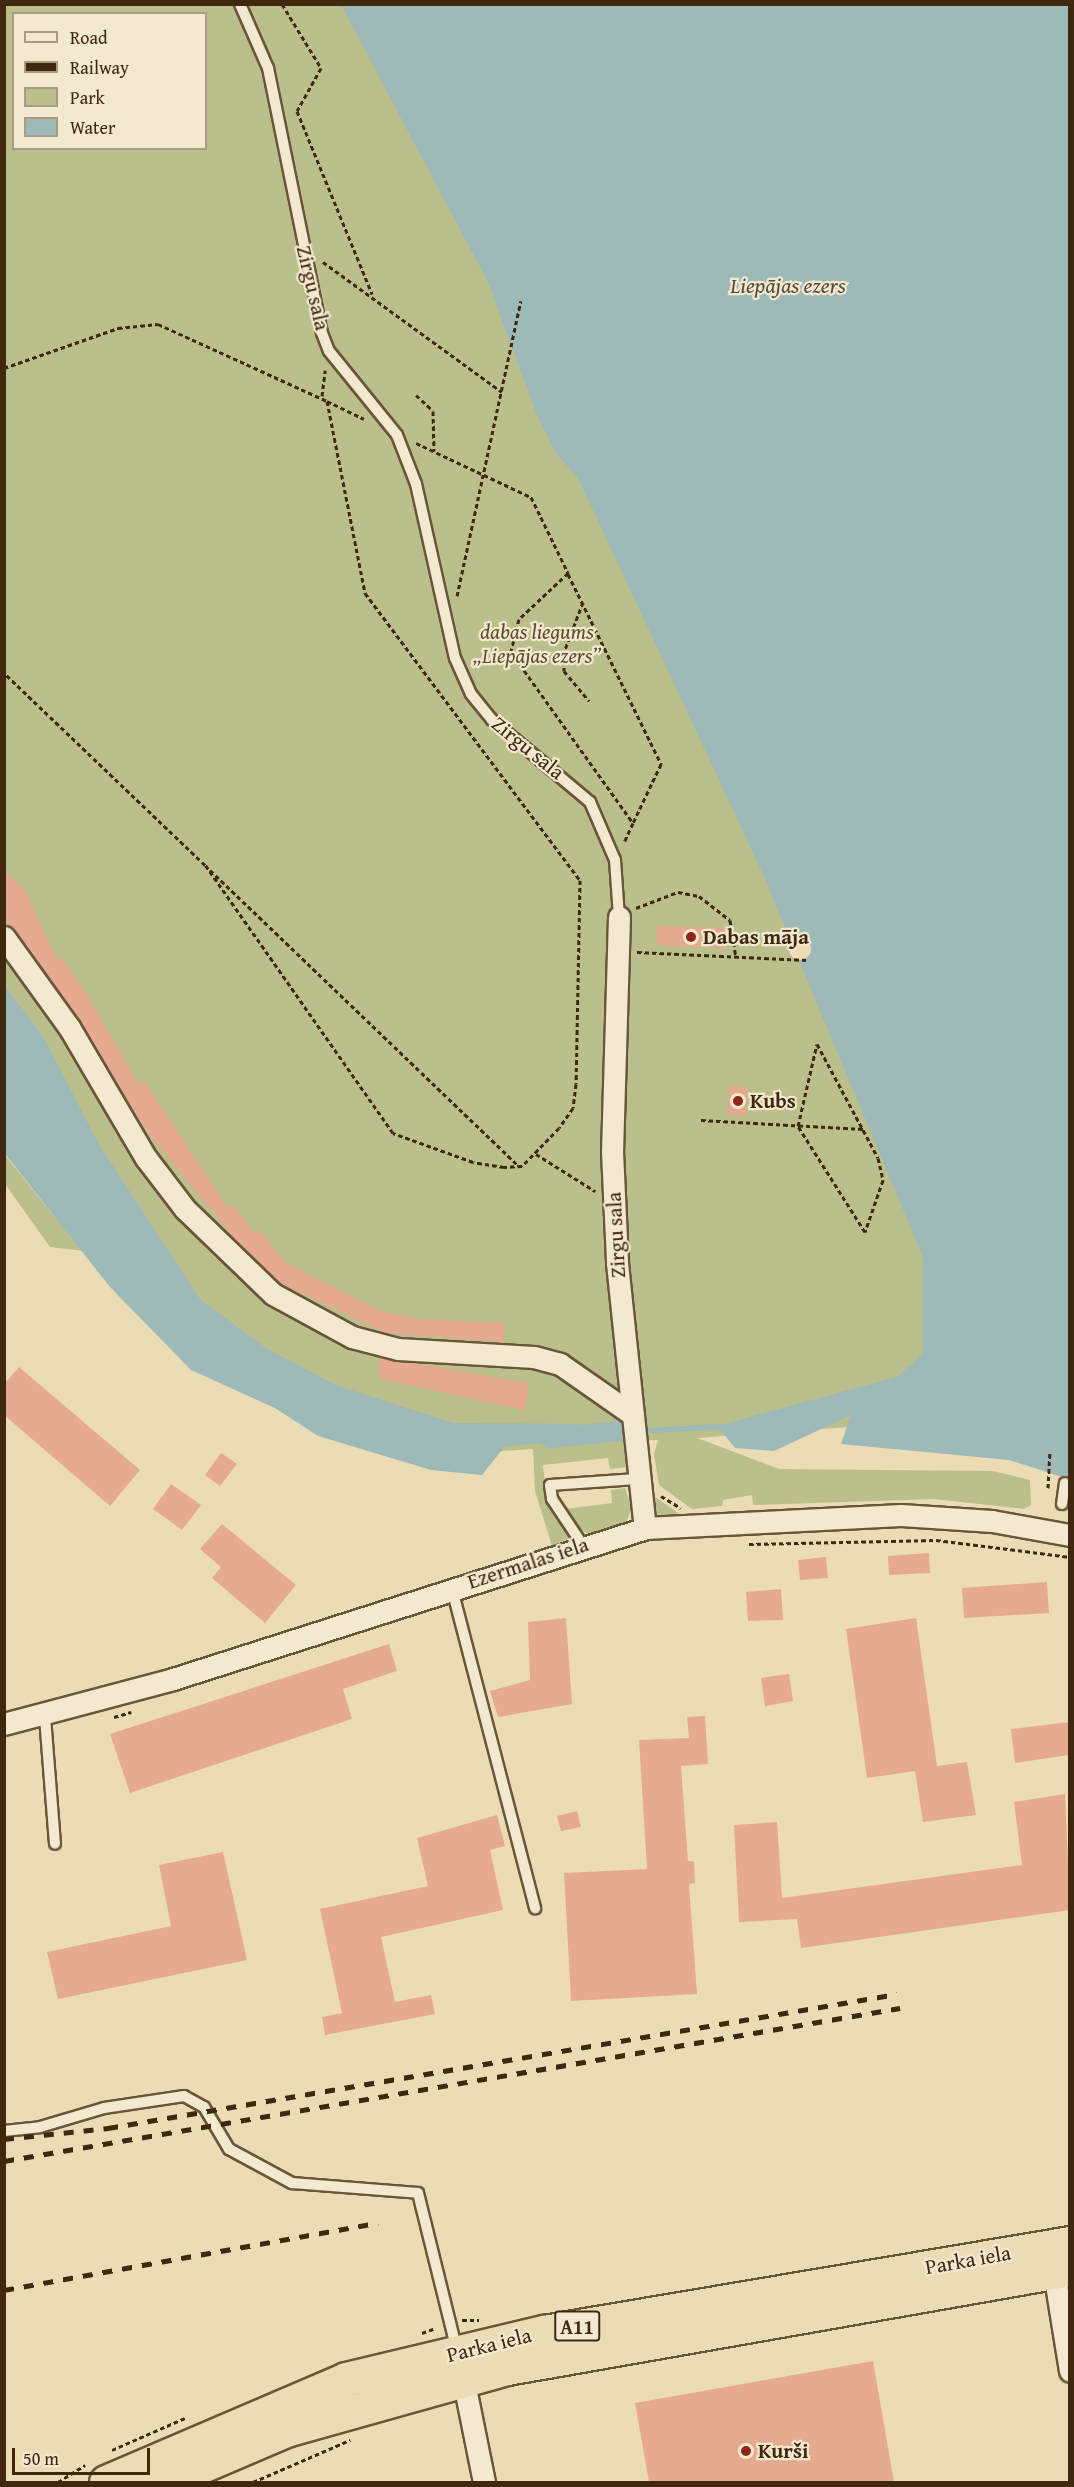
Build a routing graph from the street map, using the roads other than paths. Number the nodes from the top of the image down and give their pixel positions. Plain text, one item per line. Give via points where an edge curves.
1 (240, 4) edge
2 (619, 917) joint
3 (4, 937) edge
4 (633, 1415) junction
5 (637, 1479) junction
6 (1065, 1483) dead end
7 (1062, 1504) dead end
8 (645, 1528) junction
9 (1070, 1535) edge
10 (582, 1544) junction
11 (452, 1589) junction
12 (45, 1717) junction
13 (4, 1724) edge
14 (55, 1844) dead end
15 (535, 1908) dead end
16 (4, 2131) edge
17 (1070, 2243) edge
18 (1062, 2271) edge
19 (461, 2366) junction
20 (1070, 2372) edge
21 (106, 2482) edge
22 (164, 2482) edge
23 (484, 2482) edge

1 - 2 lane, Zirgu sala via 268,68 304,250 330,351 397,435 416,484 455,658 482,710 590,802 615,860
2 - 4 street, Zirgu sala via 614,1195
3 - 4 street via 69,1027 147,1158 185,1209 273,1294 352,1337 398,1349 534,1357 560,1364
4 - 5 street, Zirgu sala
5 - 8 street, Zirgu sala
5 - 10 lane via 550,1485 552,1499
6 - 7 lane
8 - 9 street, Ezermalas iela via 901,1515 992,1521
8 - 10 street, Ezermalas iela
10 - 11 street, Ezermalas iela
11 - 12 street, Ezermalas iela
11 - 15 lane
12 - 13 street, Ezermalas iela
12 - 14 lane
16 - 19 lane via 40,2127 104,2108 184,2096 204,2107 229,2149 292,2183 418,2193
17 - 19 highway, Parka iela / A11 via 544,2332
18 - 19 highway, Parka iela / A11
18 - 20 street
19 - 21 highway, Parka iela / A11 via 346,2379
19 - 22 highway, Parka iela / A11 via 286,2430
19 - 23 street

